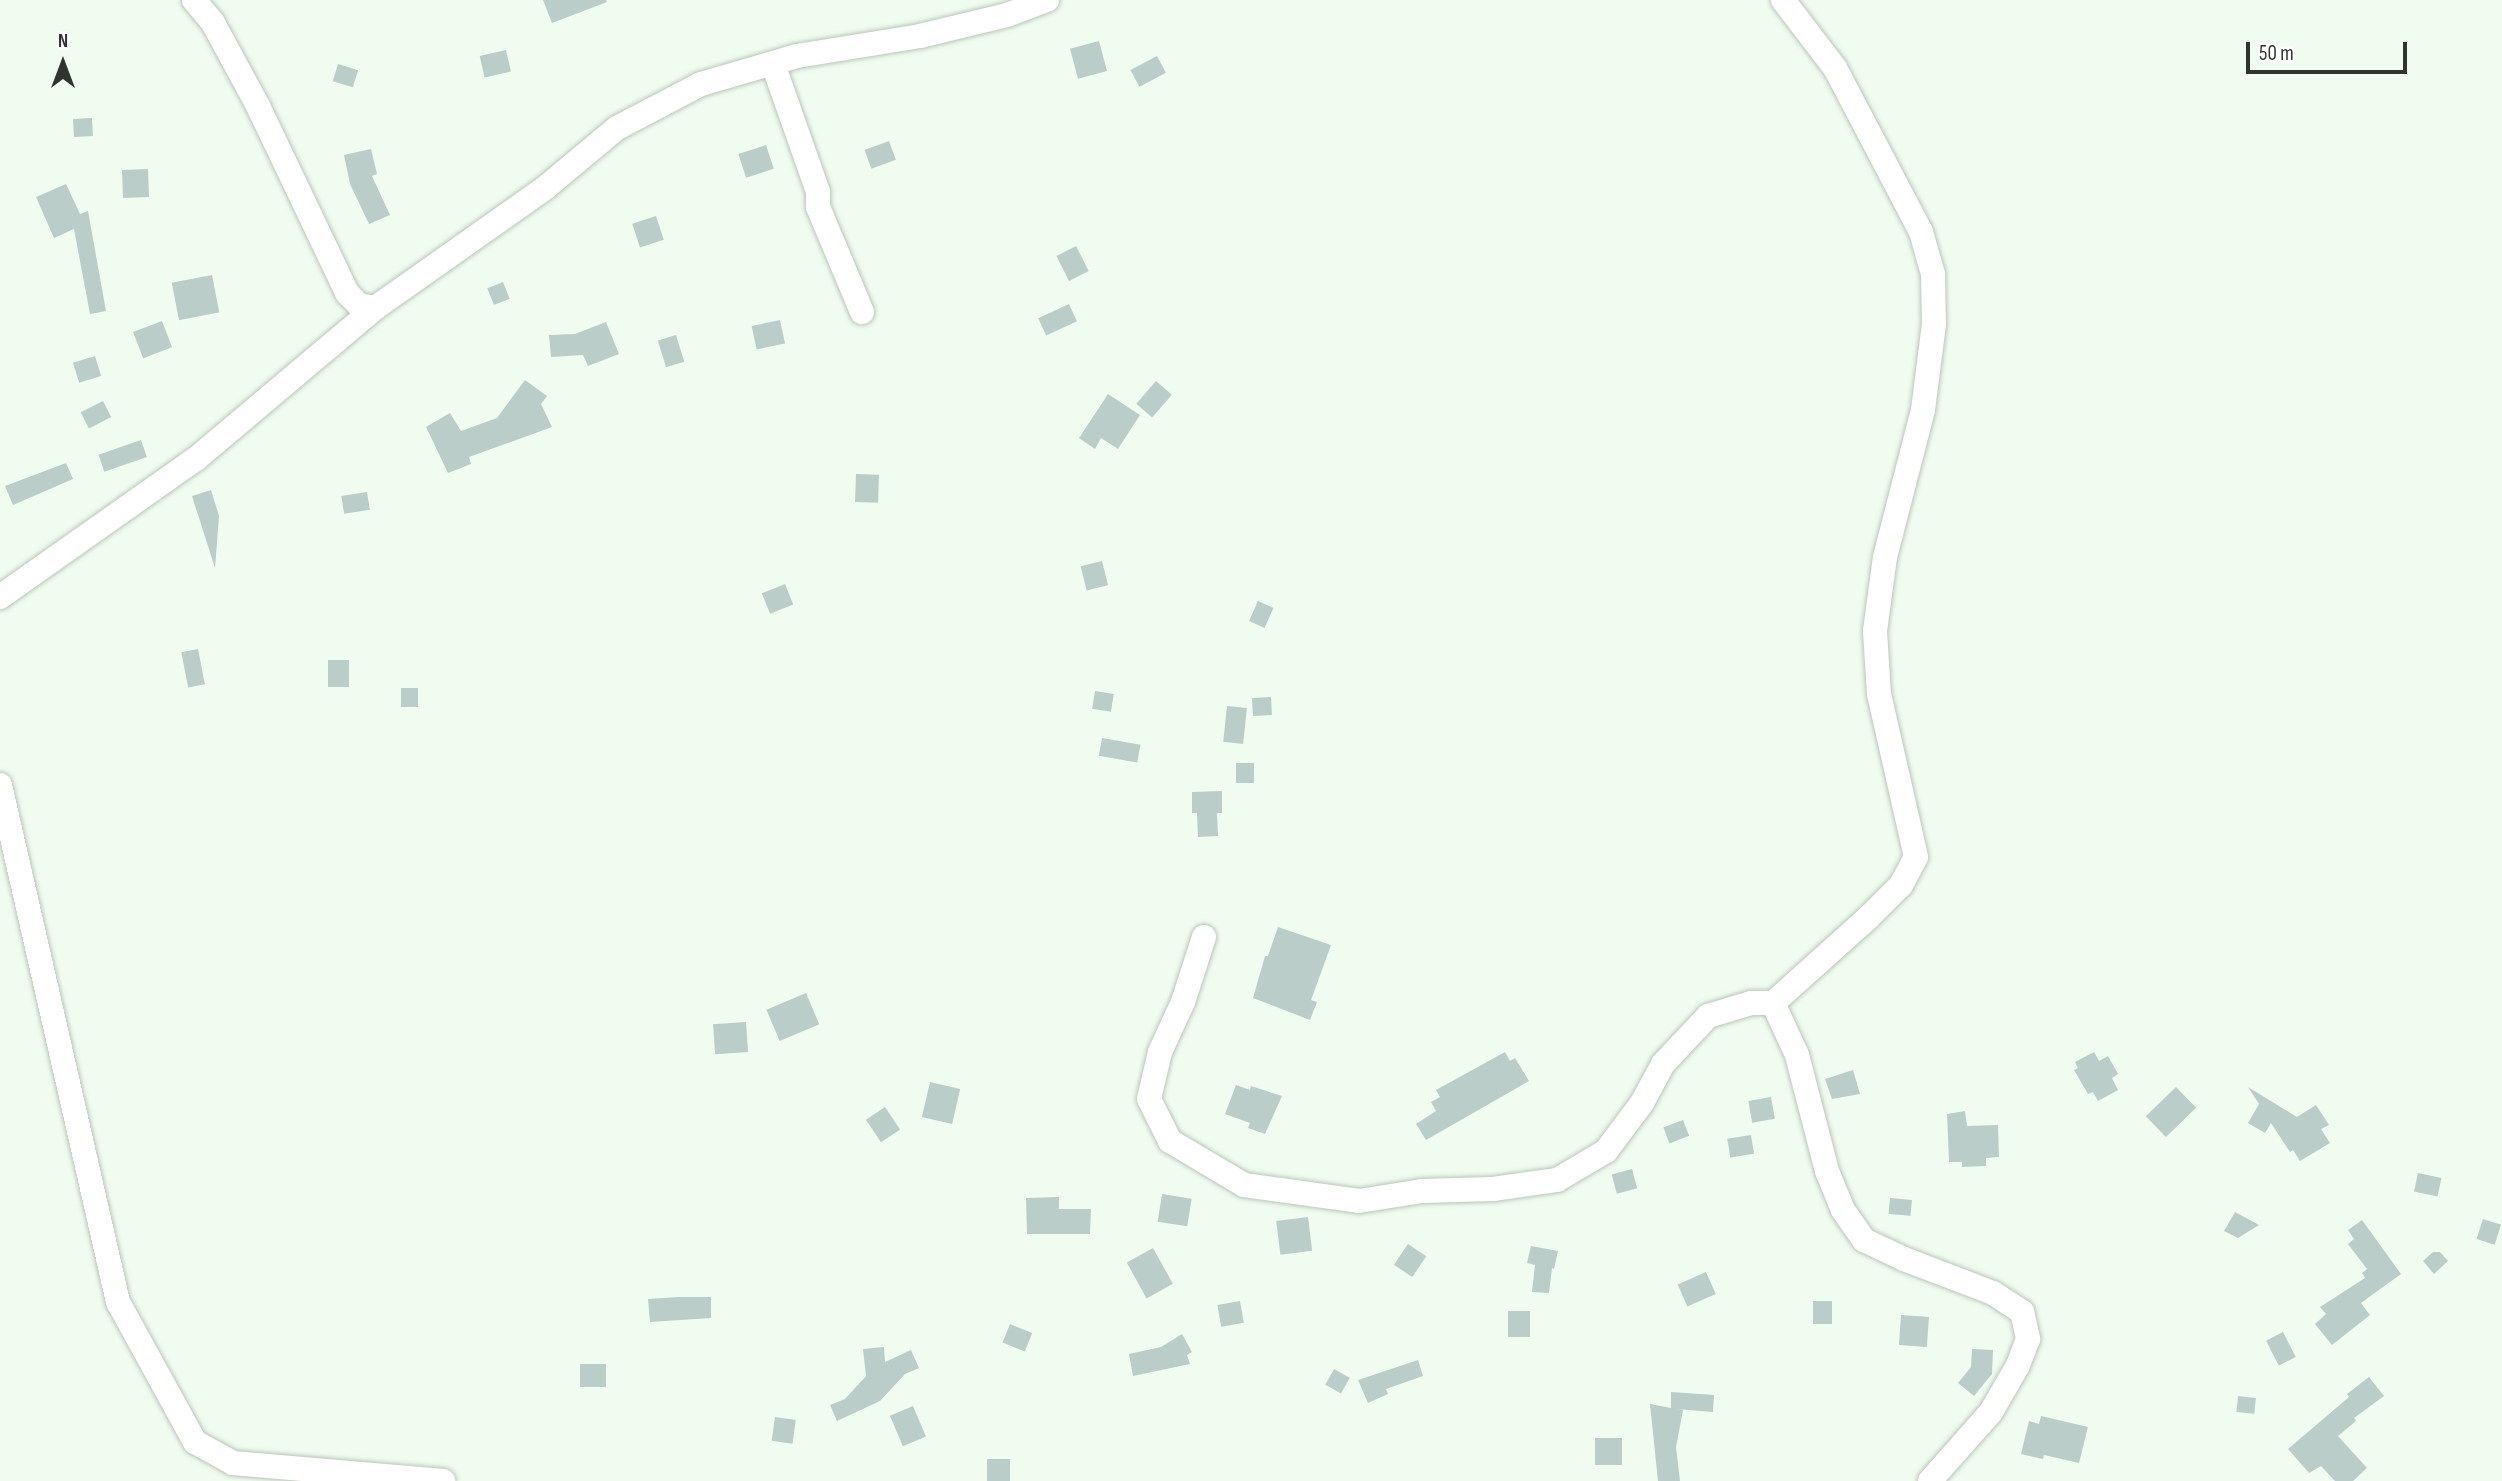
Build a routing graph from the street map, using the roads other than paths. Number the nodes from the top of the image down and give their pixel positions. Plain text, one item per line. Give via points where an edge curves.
1 (194, 0) edge
2 (1046, 0) edge
3 (1783, 0) edge
4 (773, 64) junction
5 (375, 308) junction
6 (863, 312) dead end
7 (0, 597) edge
8 (0, 785) edge
9 (1203, 937) dead end
10 (1773, 1003) junction
11 (443, 1481) edge
12 (1930, 1481) edge

1 - 5 street via 213,23 258,106 347,293 359,305
2 - 4 street via 1007,15 920,36
3 - 10 street via 1835,68 1921,232 1933,274 1934,324 1923,410 1885,557 1875,631 1879,694 1916,857 1901,885
4 - 5 street via 701,84 618,128 545,188
4 - 6 street via 818,192 818,207
5 - 7 street via 197,458
8 - 11 street via 118,1301 195,1442 233,1463
9 - 10 street via 1183,1002 1160,1052 1149,1098 1170,1141 1244,1185 1359,1201 1557,1180 1606,1151 1642,1103 1663,1064 1708,1016 1751,1003
10 - 12 street via 1797,1055 1827,1171 1843,1210 1864,1240 1993,1293 2022,1311 2028,1339 2017,1367 1991,1412

